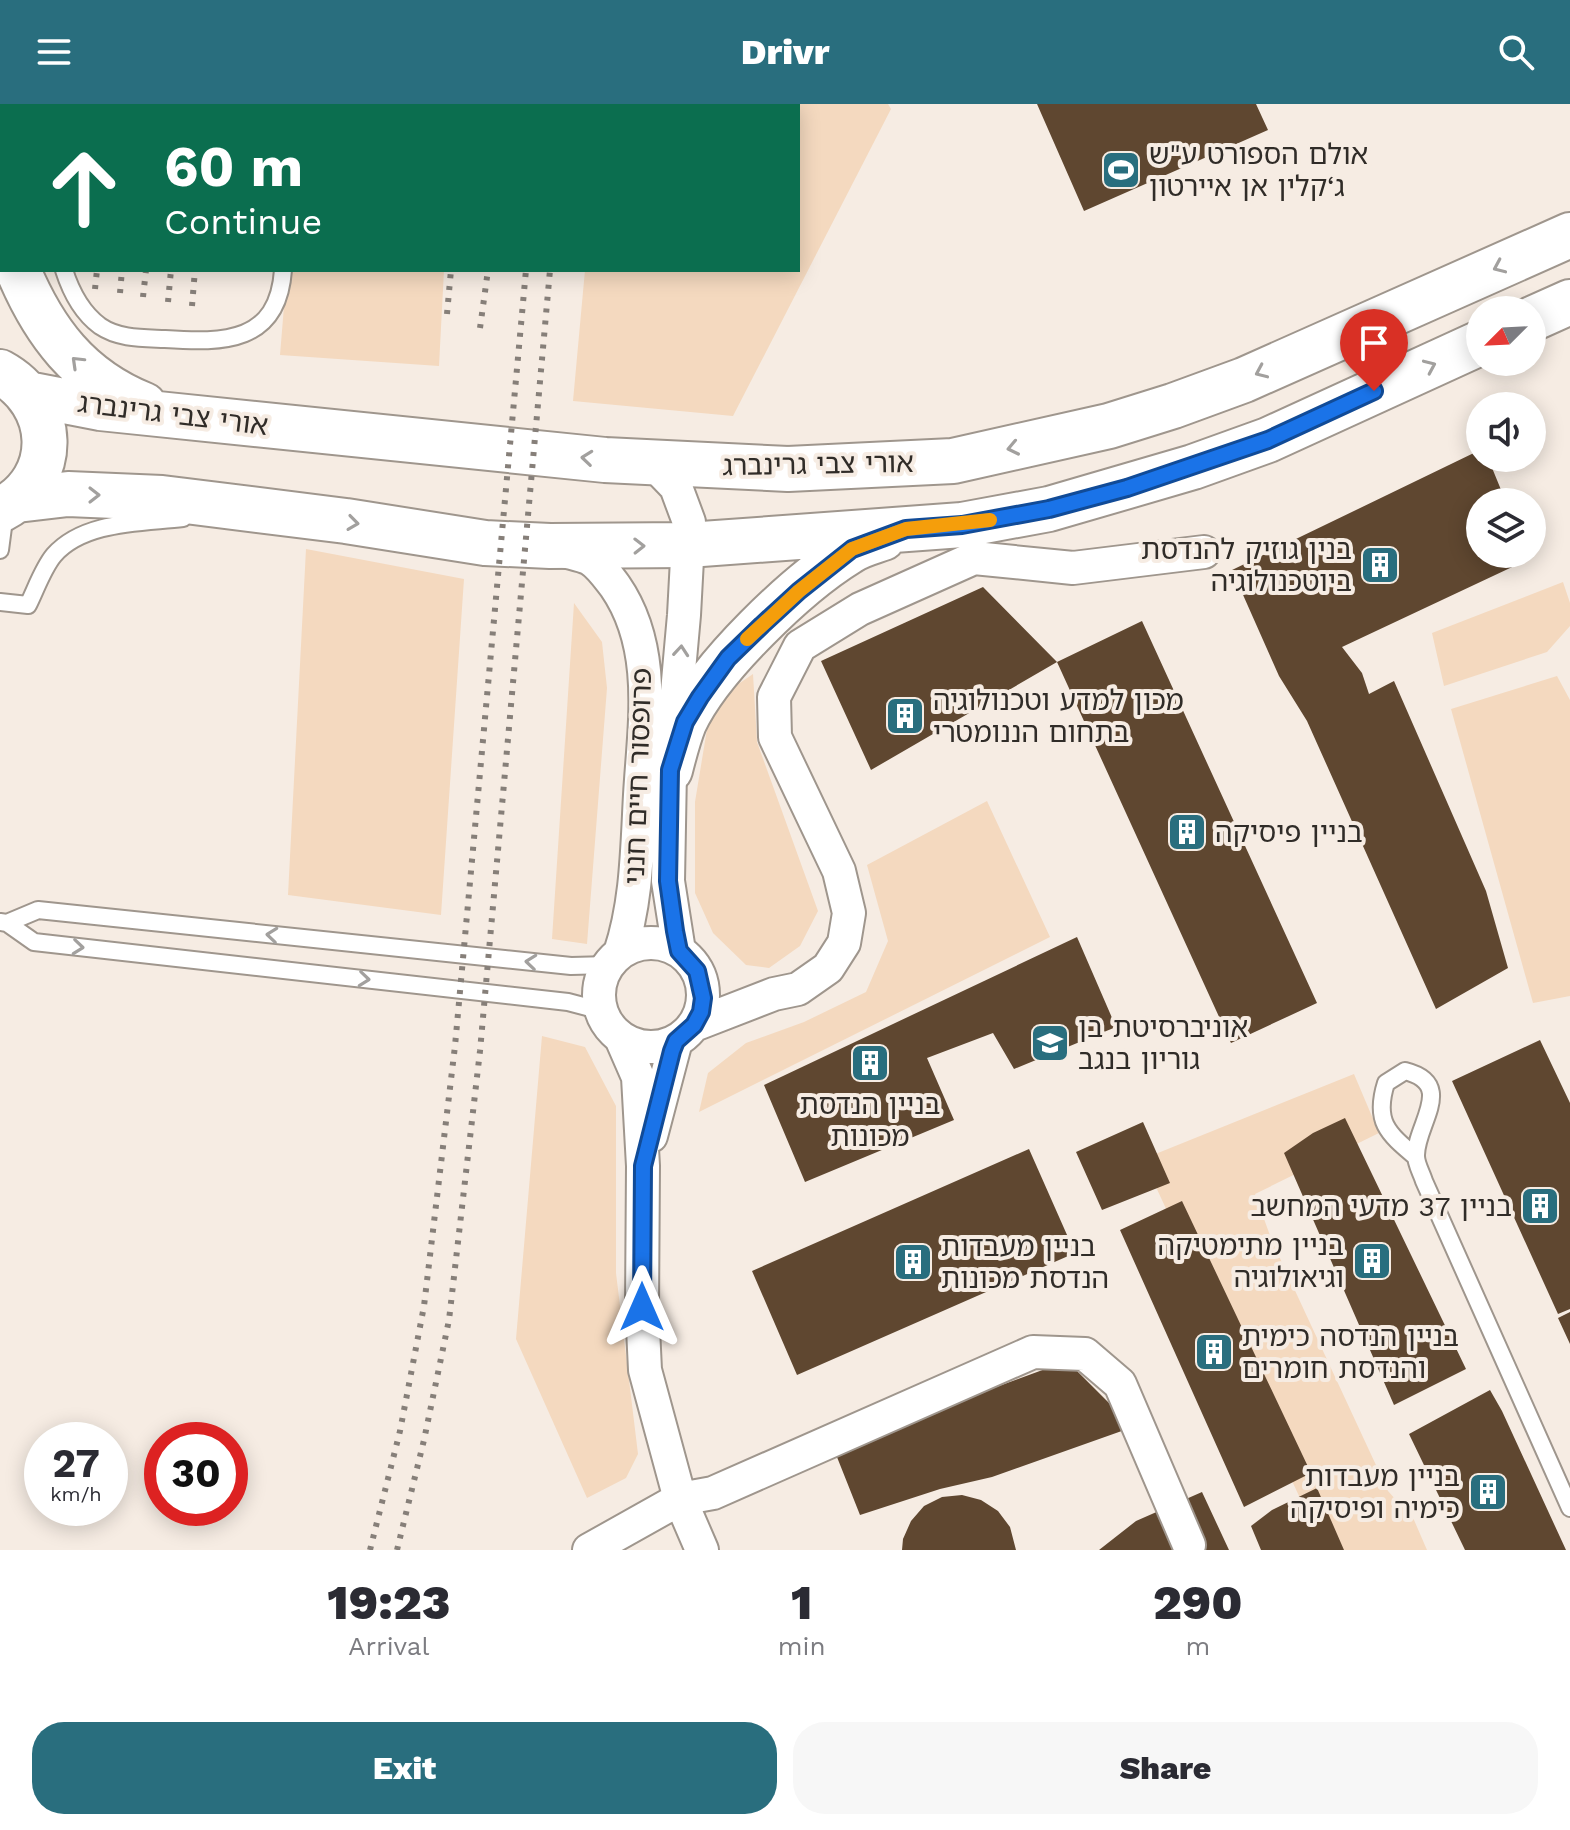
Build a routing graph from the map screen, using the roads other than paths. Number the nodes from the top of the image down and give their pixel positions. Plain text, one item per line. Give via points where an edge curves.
1 (1570, 235) edge
2 (17, 272) edge
3 (18, 272) edge
4 (65, 272) edge
5 (283, 272) edge
6 (1570, 302) edge
7 (1546, 313) edge
8 (1466, 349) edge
9 (17, 385) edge
10 (168, 414) junction
11 (652, 462) junction
12 (8, 506) edge
13 (252, 509) junction
14 (906, 529) junction
15 (688, 545) junction
16 (550, 546) junction
17 (0, 550) edge
18 (1204, 552) dead end
19 (0, 602) edge
20 (670, 770) junction
21 (4, 922) edge
22 (615, 959) junction
23 (688, 961) junction
24 (774, 994) junction
25 (602, 1011) junction
26 (685, 1033) junction
27 (621, 1038) junction
28 (1416, 1157) junction
29 (643, 1166) junction
30 (680, 1499) junction
31 (1570, 1508) edge
32 (1189, 1545) dead end
33 (589, 1550) edge
34 (702, 1550) edge

1 -> 11 main road, אורי צבי גרינברג via 1244,380 1109,426 953,461 788,469
2 - 9 main road
10 -> 3 main road via 99,382 72,358 49,332
4 - 5 lane via 83,309 112,332 200,342 243,335 264,321 278,298
6 - 7 main road
14 -> 8 main road via 1049,509 1193,467 1268,440
9 - 10 main road, אורי צבי גרינברג via 100,408
9 - 12 main road via 42,420 44,452 34,482
11 -> 10 main road, אורי צבי גרינברג
11 - 15 street, פרופסור חיים חנני via 673,481 683,501
12 -> 13 main road via 68,494
12 - 17 lane
13 -> 16 main road via 485,543
13 - 19 lane via 106,527 71,539 52,557 28,605
14 - 15 main road
14 - 20 main road via 852,549 728,658 685,722
16 -> 15 main road
20 -> 15 street, פרופסור חיים חנני
16 - 22 street, פרופסור חיים חנני via 590,560 608,576 640,643 647,681 636,879 631,922
18 - 24 street via 1073,568 974,558 860,609 800,646 774,697 775,737 839,871 849,913 844,943 828,968 798,989
20 - 23 street, פרופסור חיים חנני via 668,881
22 -> 21 lane via 571,966 38,910
21 -> 25 lane via 34,942 568,1002
22 - 23 street via 650,943 665,945
22 - 25 street via 601,979
23 - 24 street via 733,991
23 - 26 street via 703,998 701,1012
24 - 26 street
25 - 27 street
26 - 27 street via 663,1046 633,1045
26 - 29 street
27 - 29 street via 638,1077
28 - 28 lane via 1397,1141 1379,1106 1386,1083 1405,1071 1420,1075 1429,1086 1431,1104
28 - 31 lane
29 - 30 street via 645,1370
30 - 32 street via 713,1493 1033,1352 1085,1354 1120,1384
30 - 33 street
30 - 34 street

